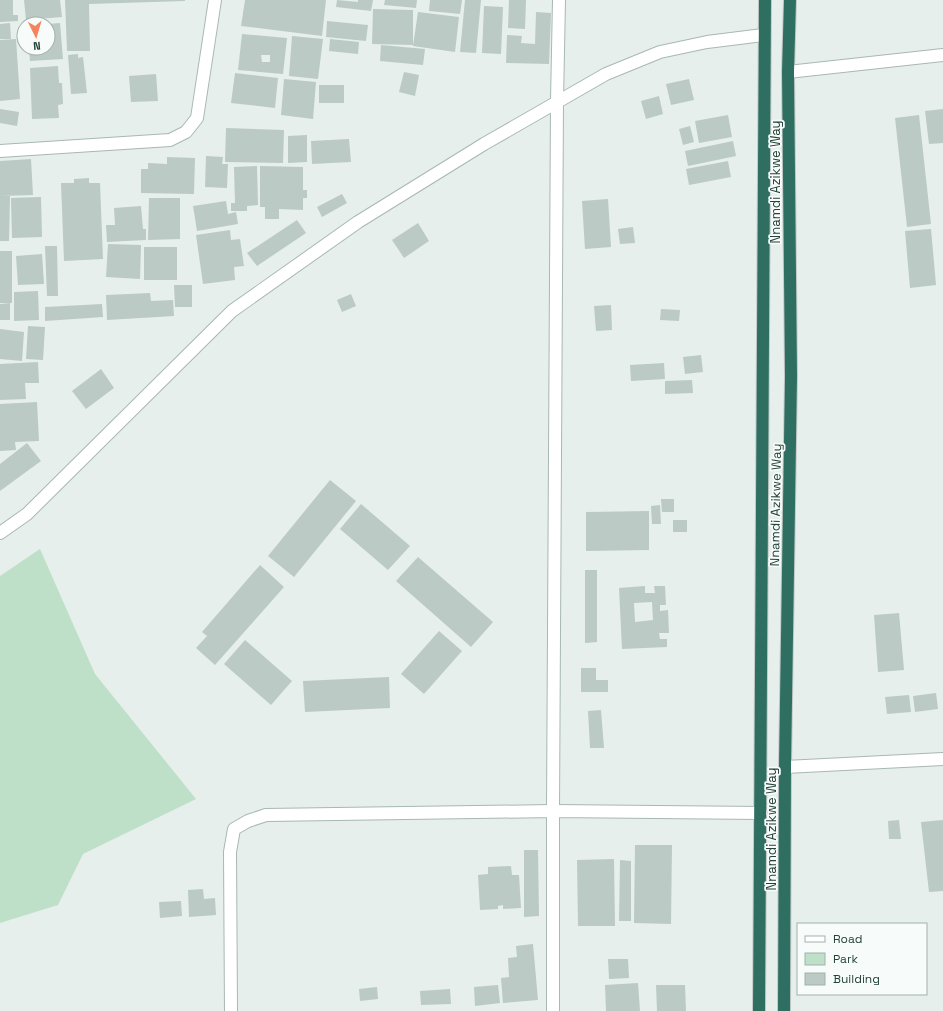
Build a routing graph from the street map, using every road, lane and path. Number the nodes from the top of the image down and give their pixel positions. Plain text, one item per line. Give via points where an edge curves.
1 (215, 0) edge
2 (559, 0) edge
3 (765, 0) edge
4 (790, 0) edge
5 (764, 35) junction
6 (943, 55) edge
7 (788, 72) junction
8 (557, 101) junction
9 (0, 151) edge
10 (0, 533) edge
11 (943, 759) edge
12 (785, 766) junction
13 (553, 811) junction
14 (761, 813) junction
15 (231, 1011) edge
16 (553, 1011) edge
17 (759, 1011) edge
18 (784, 1011) edge

1 - 9 street via 197,118 186,132 170,140
2 - 8 street
3 - 5 highway, Nnamdi Azikwe Way
4 - 7 highway, Nnamdi Azikwe Way
5 - 8 street via 707,42 660,52 606,74
5 - 14 highway, Nnamdi Azikwe Way
6 - 7 street
7 - 12 highway, Nnamdi Azikwe Way via 791,376
8 - 10 street via 358,222 232,311 26,514
8 - 13 street
11 - 12 street
12 - 18 highway, Nnamdi Azikwe Way
13 - 14 street
13 - 15 street via 266,814 234,829 230,852
13 - 16 street
14 - 17 highway, Nnamdi Azikwe Way

